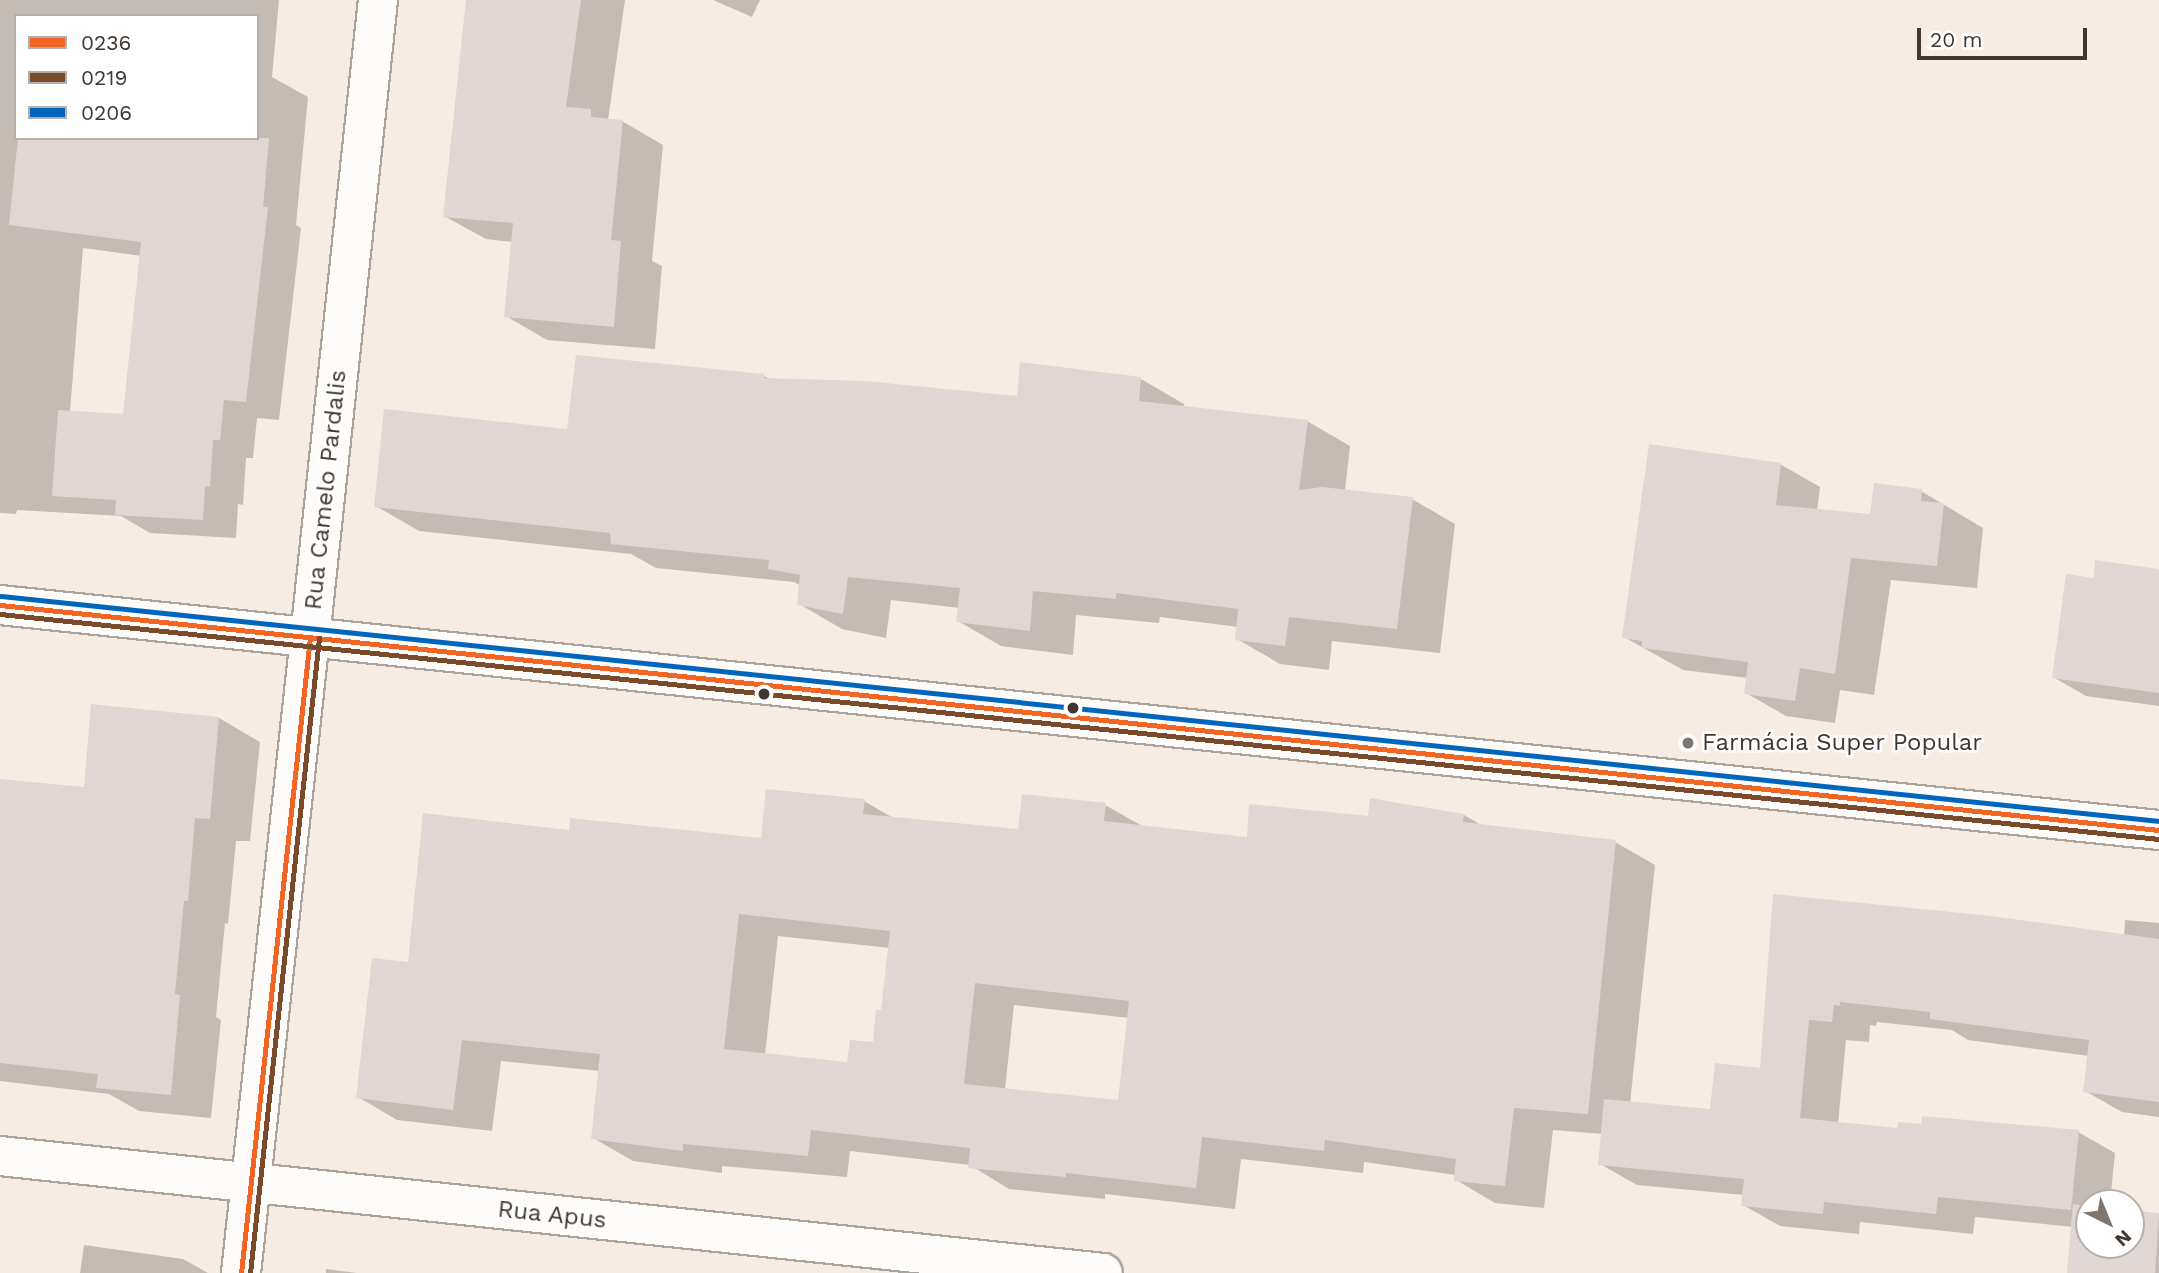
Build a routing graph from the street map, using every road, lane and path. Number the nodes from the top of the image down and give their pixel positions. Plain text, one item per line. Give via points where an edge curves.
1 (379, 0) edge
2 (0, 605) edge
3 (310, 637) junction
4 (2159, 830) edge
5 (0, 1156) edge
6 (251, 1183) junction
7 (241, 1273) edge
8 (1103, 1273) edge

1 - 3 street, Rua Camelo Pardalis
2 - 3 street
3 - 4 street
3 - 6 street, Rua Camelo Pardalis
5 - 6 street, Rua Apus
6 - 7 street, Rua Camelo Pardalis
6 - 8 street, Rua Apus

